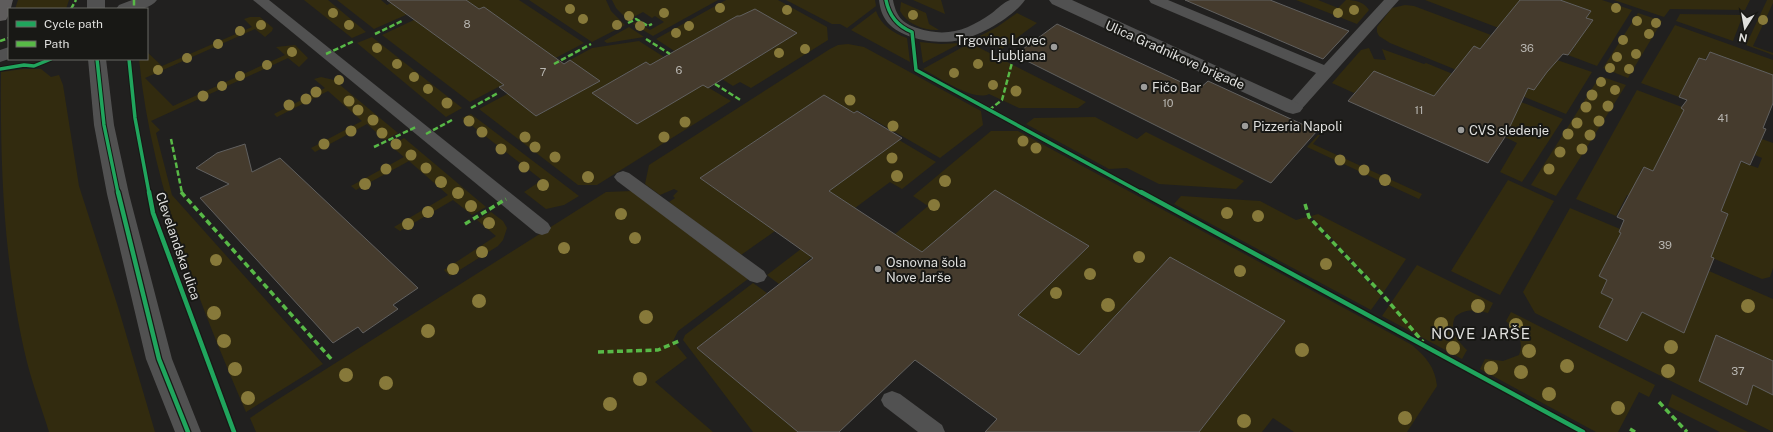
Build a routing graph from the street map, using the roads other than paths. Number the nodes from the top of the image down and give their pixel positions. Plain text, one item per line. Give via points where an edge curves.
1 (4, 0) edge
2 (148, 0) edge
3 (260, 0) edge
4 (886, 0) edge
5 (1018, 0) edge
6 (1058, 0) edge
7 (1156, 0) edge
8 (1392, 0) edge
9 (128, 8) edge
10 (0, 16) edge
11 (97, 60) edge
12 (1327, 72) junction
13 (1293, 108) joint
14 (623, 177) dead end
15 (542, 228) dead end
16 (757, 276) dead end
17 (892, 400) dead end
18 (188, 432) edge
19 (934, 432) edge

1 - 10 highway
2 - 9 street
3 - 15 lane
4 - 5 lane via 893,21 912,32 931,36 965,35 999,15
6 - 13 street, Ulica Gradnikove brigade
7 - 12 lane
8 - 12 lane
11 - 18 street via 104,125 118,194 159,359
12 - 13 lane
14 - 16 lane
17 - 19 lane

